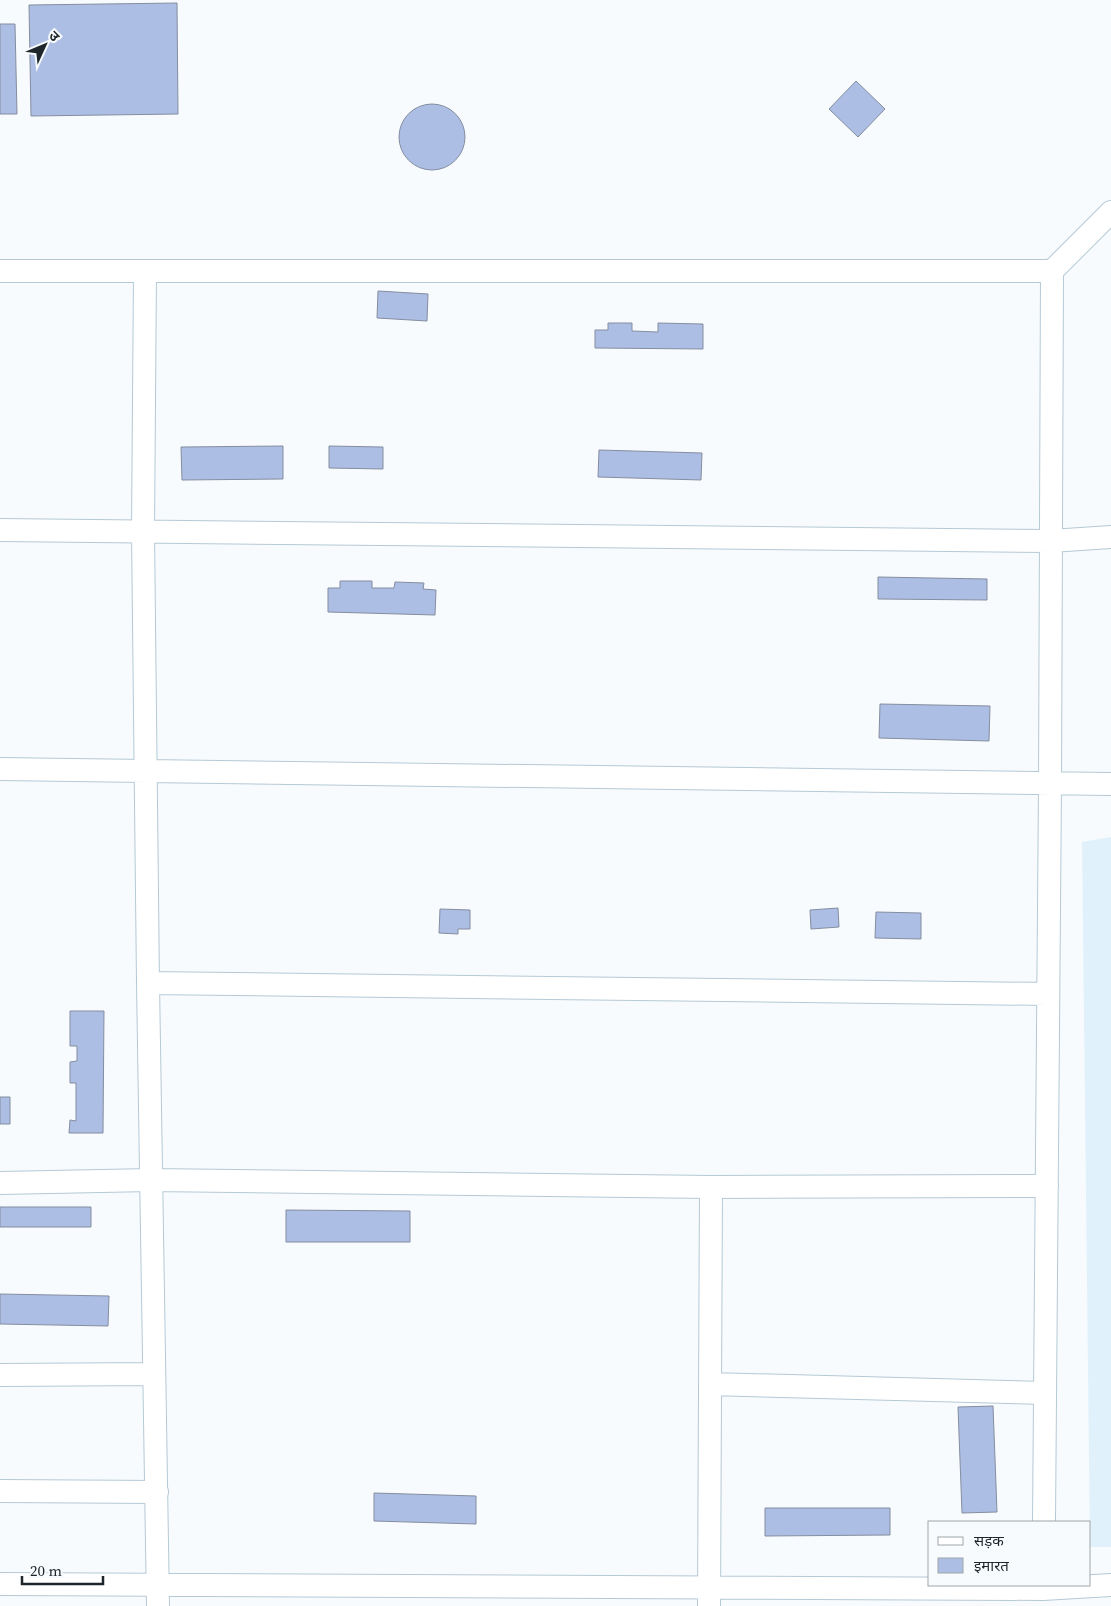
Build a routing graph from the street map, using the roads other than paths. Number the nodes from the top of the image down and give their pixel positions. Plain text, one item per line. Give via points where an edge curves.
1 (1111, 212) edge
2 (0, 271) edge
3 (145, 271) junction
4 (1052, 271) junction
5 (0, 530) edge
6 (143, 532) junction
7 (1111, 537) edge
8 (1051, 541) junction
9 (0, 769) edge
10 (146, 771) junction
11 (1050, 784) junction
12 (1111, 784) edge
13 (148, 983) junction
14 (1048, 994) junction
15 (151, 1180) junction
16 (0, 1183) edge
17 (1047, 1186) junction
18 (711, 1187) junction
19 (154, 1374) junction
20 (0, 1375) edge
21 (711, 1384) junction
22 (1045, 1394) junction
23 (0, 1491) edge
24 (156, 1492) junction
25 (1044, 1521) edge
26 (0, 1584) edge
27 (1111, 1585) edge
28 (1043, 1593) edge
29 (158, 1595) edge
30 (709, 1596) edge

1 - 4 street
2 - 3 street
3 - 4 street
3 - 6 street
4 - 8 street
5 - 6 street
6 - 8 street
6 - 10 street
7 - 8 street
8 - 11 street
9 - 10 street
10 - 11 street
10 - 13 street
11 - 12 street
11 - 14 street
13 - 14 street
13 - 15 street
14 - 17 street
15 - 16 street
15 - 18 street
15 - 19 street
17 - 18 street
17 - 22 street
18 - 21 street
19 - 20 street
19 - 24 street
21 - 22 street
21 - 30 street
22 - 25 street
23 - 24 street
24 - 29 street
26 - 29 street
27 - 28 street
28 - 30 street
29 - 30 street

